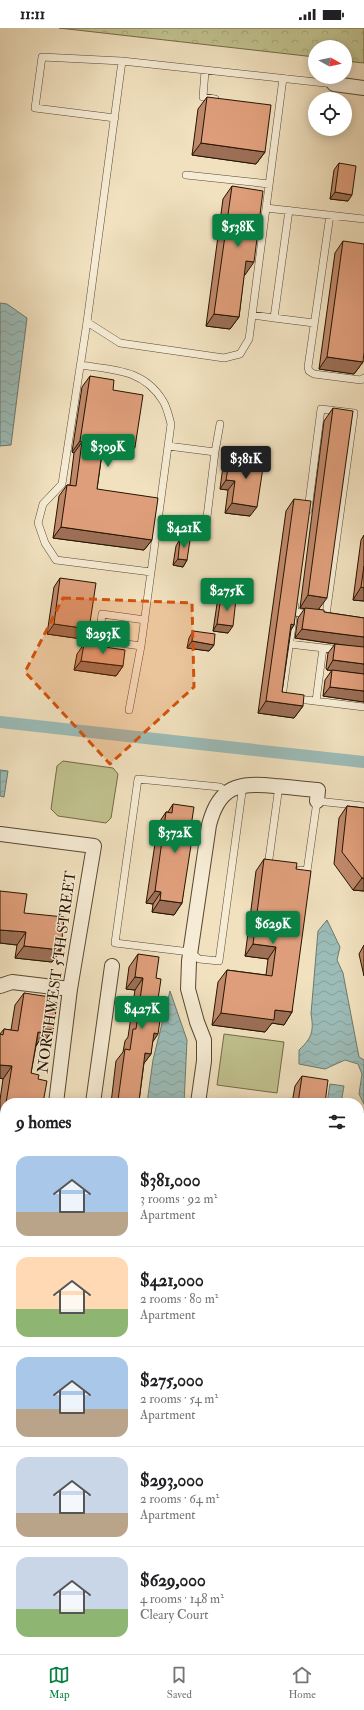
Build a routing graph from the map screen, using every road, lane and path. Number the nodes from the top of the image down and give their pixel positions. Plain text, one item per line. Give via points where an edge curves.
1 (122, 61) junction
2 (205, 71) junction
3 (283, 78) junction
4 (308, 81) edge
5 (334, 84) edge
6 (364, 88) edge
7 (226, 101) edge
8 (115, 118) junction
9 (186, 175) dead end
10 (269, 184) junction
11 (266, 208) junction
12 (289, 210) junction
13 (330, 215) junction
14 (364, 219) edge
15 (252, 315) junction
16 (274, 318) junction
17 (87, 322) junction
18 (314, 323) junction
19 (80, 366) junction
20 (364, 378) edge
21 (220, 424) dead end
22 (168, 446) junction
23 (215, 452) junction
24 (306, 518) edge
25 (158, 519) junction
26 (151, 572) junction
27 (296, 596) edge
28 (294, 612) junction
29 (145, 620) junction
30 (289, 644) junction
31 (141, 646) junction
32 (323, 648) junction
33 (350, 651) edge
34 (316, 701) junction
35 (364, 706) edge
36 (129, 710) dead end
37 (243, 784) junction
38 (279, 786) junction
39 (227, 792) junction
40 (317, 801) junction
41 (364, 806) edge
42 (0, 834) edge
43 (276, 867) edge
44 (292, 869) edge
45 (190, 952) junction
46 (112, 966) dead end
47 (0, 986) edge
48 (70, 989) junction
49 (57, 1098) edge
50 (94, 1098) edge
51 (199, 1098) edge

1 - 2 lane
1 - 8 lane
1 - 8 lane via 42,57 35,108
2 - 3 lane
2 - 7 lane via 202,98
3 - 4 lane
3 - 10 lane via 276,108
5 - 6 street
8 - 17 lane
9 - 10 lane
10 - 11 lane
11 - 12 lane
11 - 15 lane
12 - 13 lane
12 - 16 lane
13 - 14 lane
13 - 18 lane
15 - 16 lane
15 - 17 lane via 249,339 240,354 224,358 120,343
16 - 18 lane
17 - 19 lane
18 - 20 lane via 309,371 314,374 361,380
19 - 22 lane via 123,371 147,381 164,401 171,424
19 - 26 lane via 62,484 43,504 38,523 45,543 56,560
21 - 23 lane
22 - 23 lane
22 - 25 lane
23 - 25 lane via 206,525
24 - 28 lane via 321,409 354,413 330,616
25 - 26 lane
26 - 29 lane
27 - 28 lane
28 - 30 lane
29 - 31 lane
29 - 31 lane via 102,614 99,640
30 - 32 lane
30 - 34 lane via 282,697
31 - 36 lane
32 - 33 lane
32 - 34 lane via 324,674
34 - 35 lane
37 - 38 street
37 - 39 street
37 - 45 lane via 219,961 200,959
38 - 40 street via 318,790
38 - 43 lane via 268,866
39 - 45 street via 212,813 209,824
39 - 45 lane via 220,787 138,779 115,943
40 - 41 lane
40 - 44 lane via 307,871
42 - 48 street, NORTHWEST 5TH STREET via 94,846
45 - 51 street via 188,988 196,1022 204,1040
46 - 50 street
47 - 48 street via 12,982
48 - 49 street, NORTHWEST 5TH STREET

